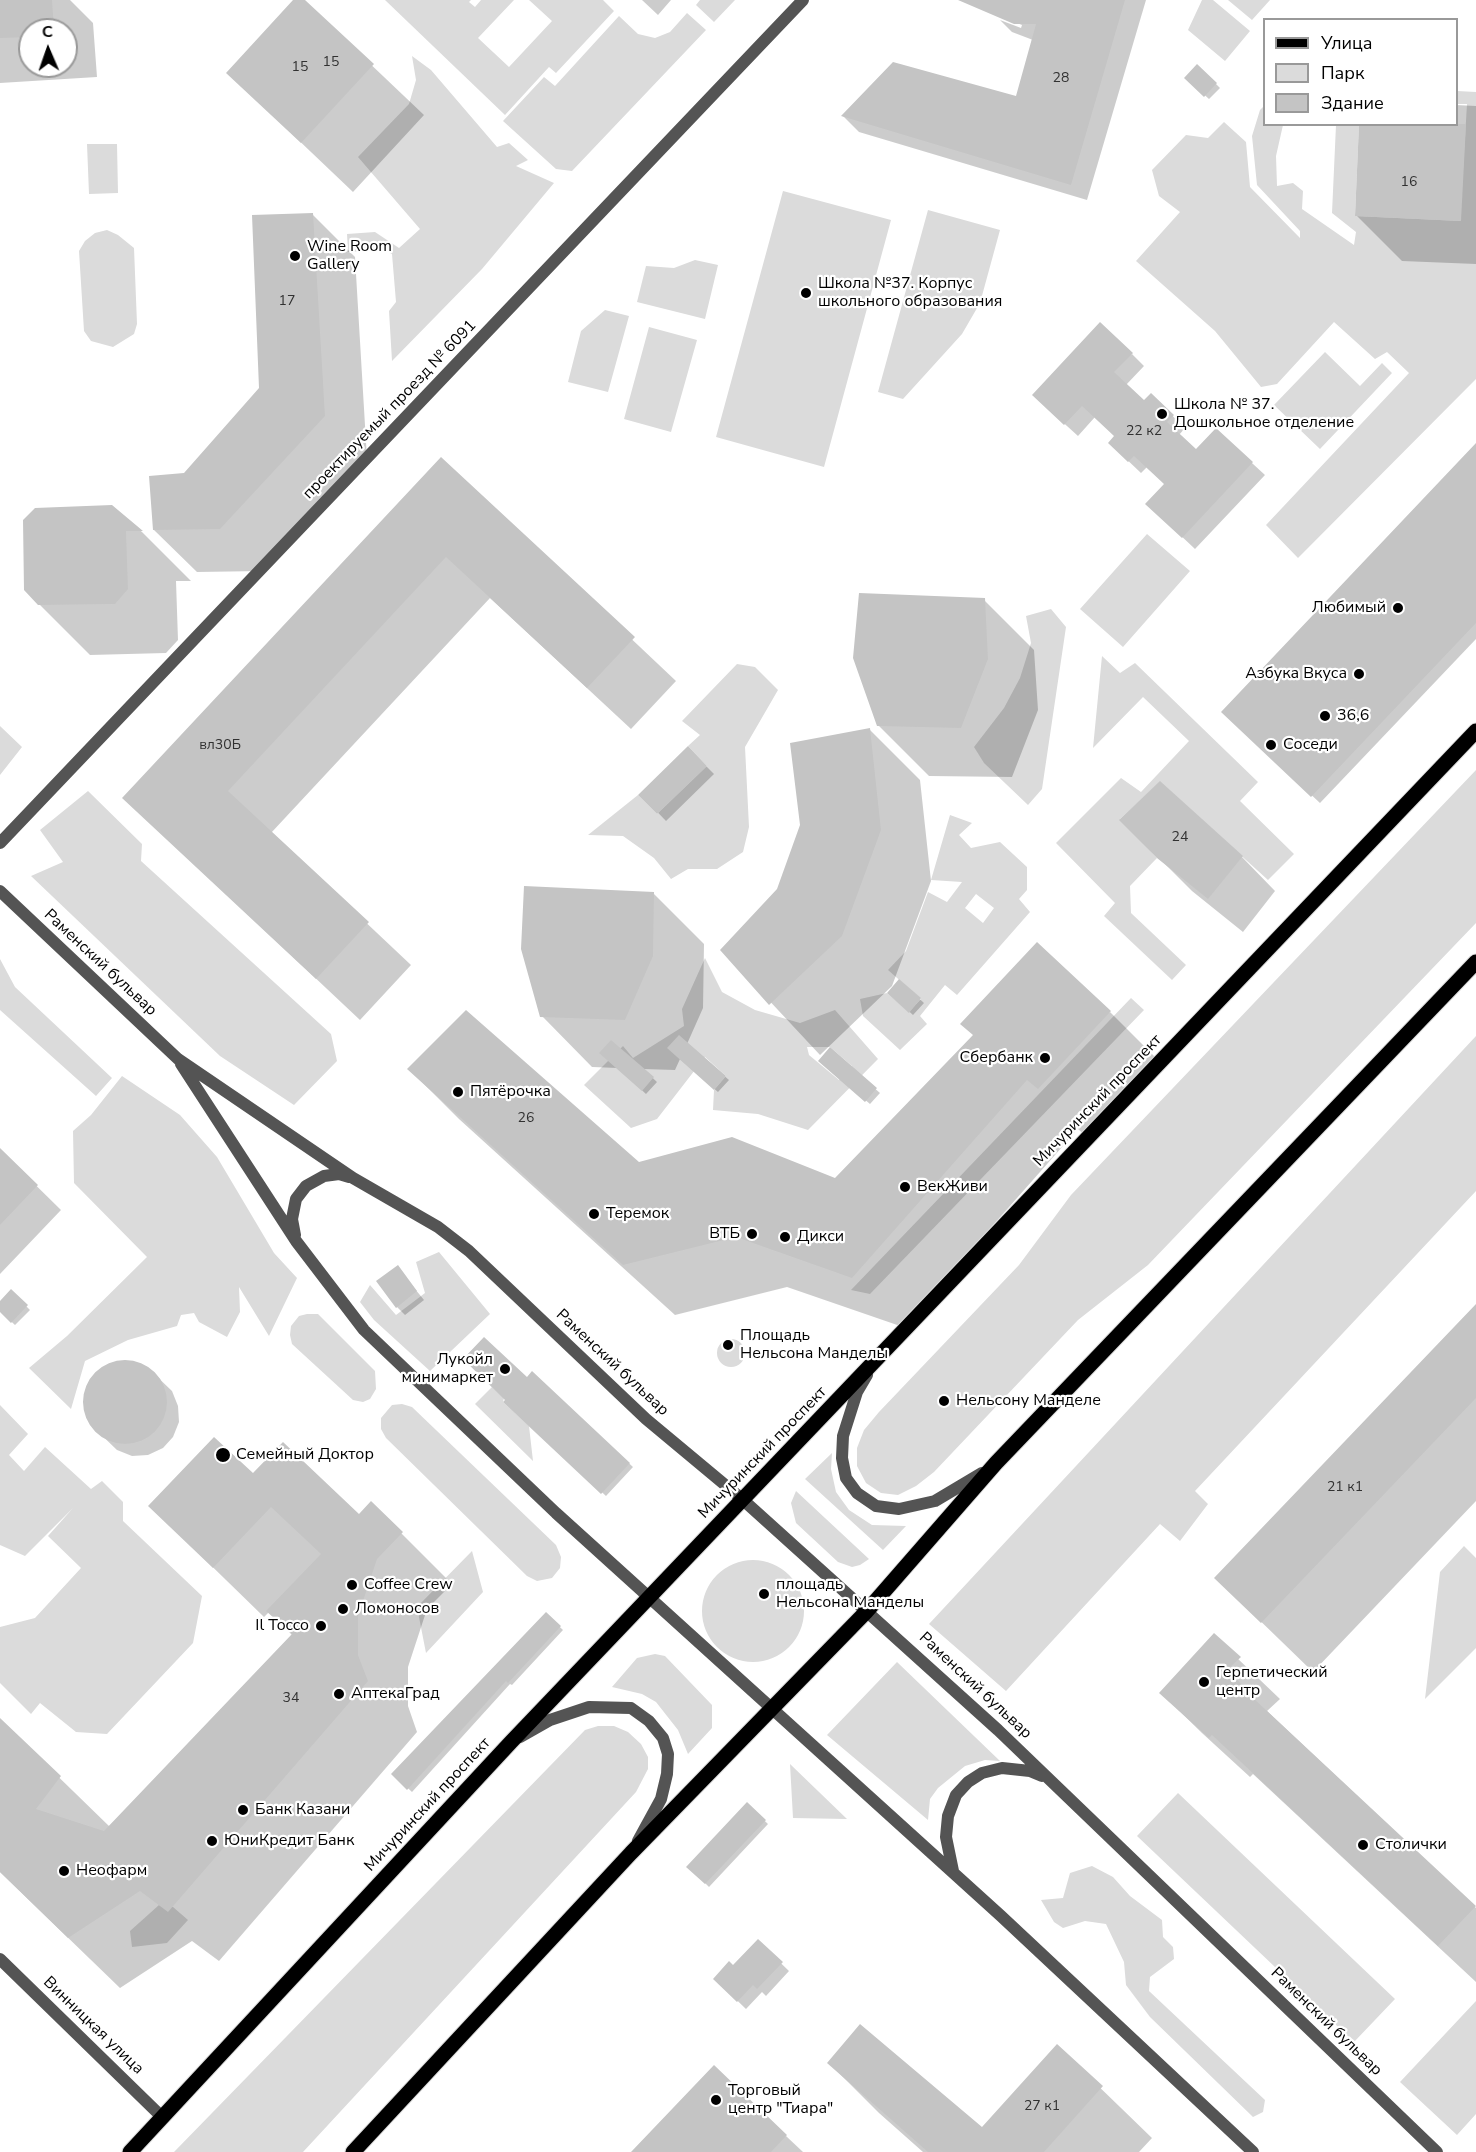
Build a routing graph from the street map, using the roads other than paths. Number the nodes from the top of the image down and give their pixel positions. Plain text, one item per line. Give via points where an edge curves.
1 (804, 0) edge
2 (1476, 731) edge
3 (0, 843) edge
4 (0, 891) edge
5 (1476, 962) edge
6 (178, 1059) junction
7 (353, 1178) junction
8 (296, 1240) junction
9 (874, 1364) junction
10 (996, 1463) junction
11 (742, 1499) junction
12 (649, 1599) junction
13 (866, 1612) junction
14 (773, 1710) junction
15 (511, 1742) junction
16 (1048, 1779) junction
17 (631, 1853) junction
18 (953, 1873) junction
19 (0, 1959) edge
20 (162, 2117) junction
21 (130, 2152) edge
22 (353, 2152) edge
23 (1253, 2152) edge
24 (1437, 2152) edge

1 - 3 street, проектируемый проезд № 6091
2 - 9 main road, Мичуринский проспект
4 - 6 street, Раменский бульвар
5 - 10 main road
6 - 7 street, Раменский бульвар
6 - 8 street, Раменский бульвар
7 - 8 street via 339,1174 324,1176 306,1186 296,1199 292,1219
7 - 11 street, Раменский бульвар via 438,1227 469,1251 646,1419
8 - 12 street, Раменский бульвар via 364,1330
9 - 10 street via 857,1392 843,1436 846,1478 857,1493 876,1506 899,1509 944,1497
9 - 11 main road, Мичуринский проспект
10 - 13 main road
11 - 12 main road, Мичуринский проспект
11 - 13 street, Раменский бульвар
12 - 14 street, Раменский бульвар
12 - 15 main road, Мичуринский проспект
13 - 14 main road
13 - 16 street, Раменский бульвар
14 - 17 main road
14 - 18 street, Раменский бульвар
15 - 17 street via 550,1720 589,1707 631,1708 649,1720 663,1738 668,1754 667,1774 661,1799
15 - 20 main road, Мичуринский проспект
16 - 18 street via 1002,1768 968,1782 956,1795 948,1816 946,1837
16 - 24 street, Раменский бульвар
17 - 22 main road
18 - 23 street, Раменский бульвар
19 - 20 street, Винницкая улица
20 - 21 main road, Мичуринский проспект

